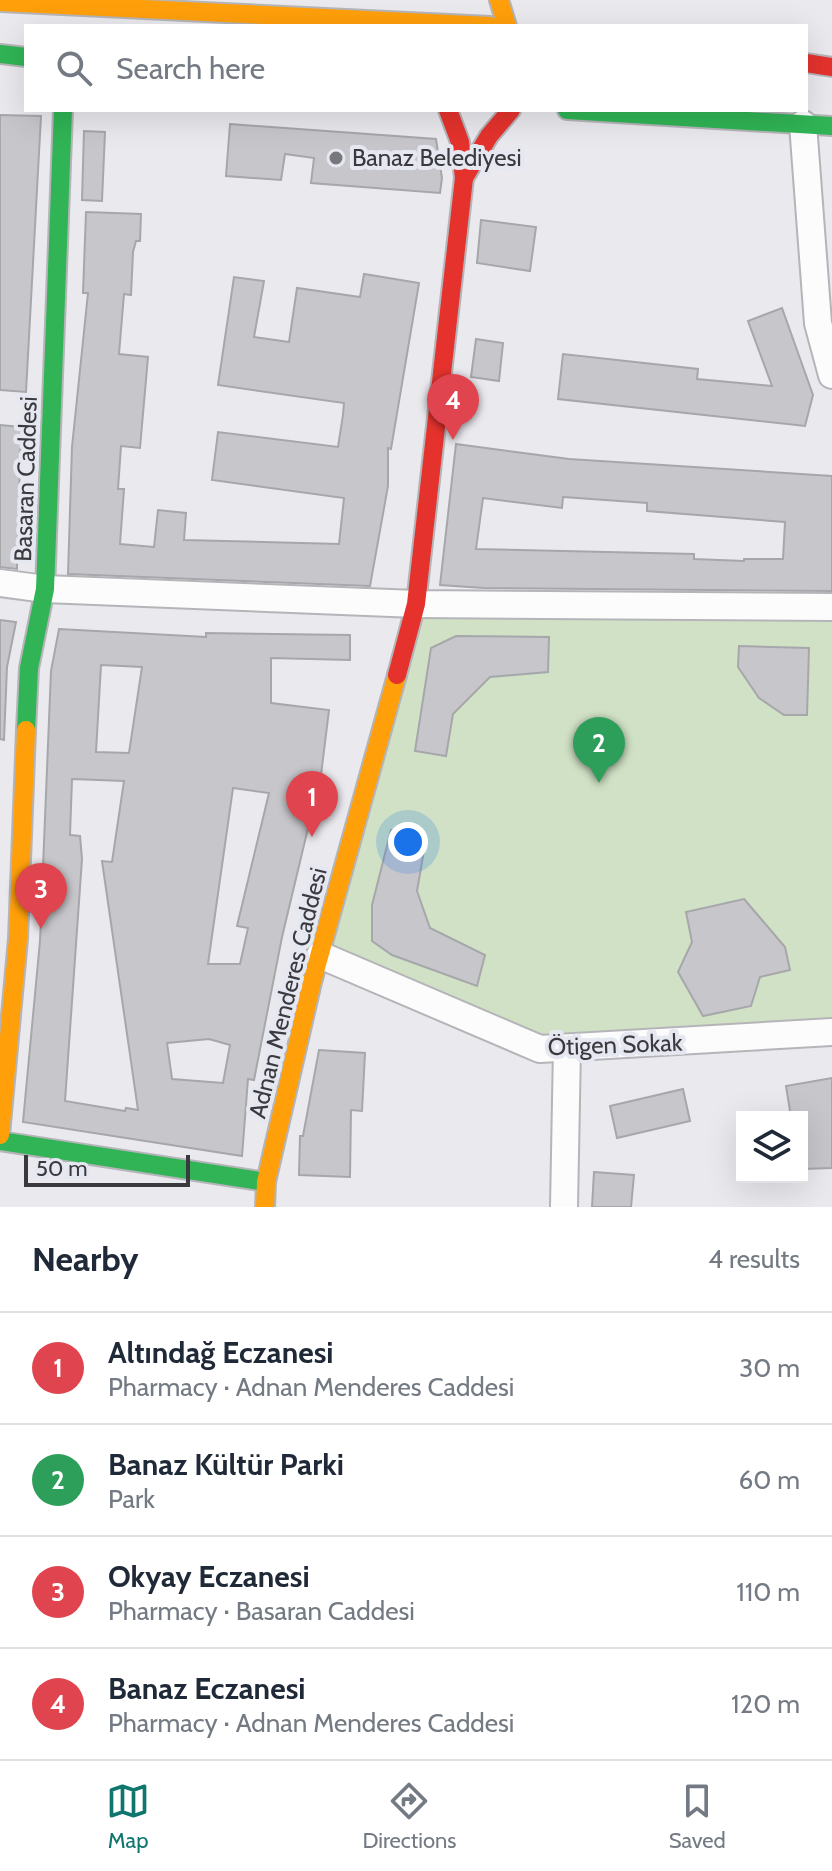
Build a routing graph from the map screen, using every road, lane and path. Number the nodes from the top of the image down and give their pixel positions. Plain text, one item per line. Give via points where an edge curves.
1 (473, 0) edge
2 (499, 0) edge
3 (0, 2) edge
4 (72, 2) edge
5 (450, 24) edge
6 (506, 24) edge
7 (0, 54) edge
8 (24, 57) edge
9 (808, 63) edge
10 (832, 67) edge
11 (63, 112) edge
12 (449, 112) edge
13 (509, 112) edge
14 (601, 112) edge
15 (803, 124) junction
16 (832, 126) edge
17 (464, 178) junction
18 (832, 375) edge
19 (0, 583) edge
20 (45, 589) junction
21 (416, 604) junction
22 (832, 607) edge
23 (320, 955) junction
24 (832, 1032) edge
25 (567, 1048) junction
26 (0, 1138) edge
27 (266, 1182) junction
28 (265, 1207) edge
29 (564, 1207) edge

1 - 5 main road
2 - 6 main road
3 - 4 main road
4 - 5 main road
7 - 8 main road
9 - 10 main road
11 - 20 main road, Basaran Caddesi
12 - 17 main road via 460,142
13 - 17 main road
14 - 15 main road
15 - 16 main road
15 - 18 street via 818,323
17 - 21 main road, Adnan Menderes Caddesi
19 - 20 street
20 - 21 street
20 - 26 main road, Basaran Caddesi via 29,668 18,939
21 - 22 street
21 - 23 main road, Adnan Menderes Caddesi
23 - 25 street, Ötigen Sokak via 540,1049
23 - 27 main road, Adnan Menderes Caddesi
24 - 25 street, Ötigen Sokak
25 - 29 street
26 - 27 main road
27 - 28 main road, Adnan Menderes Caddesi

